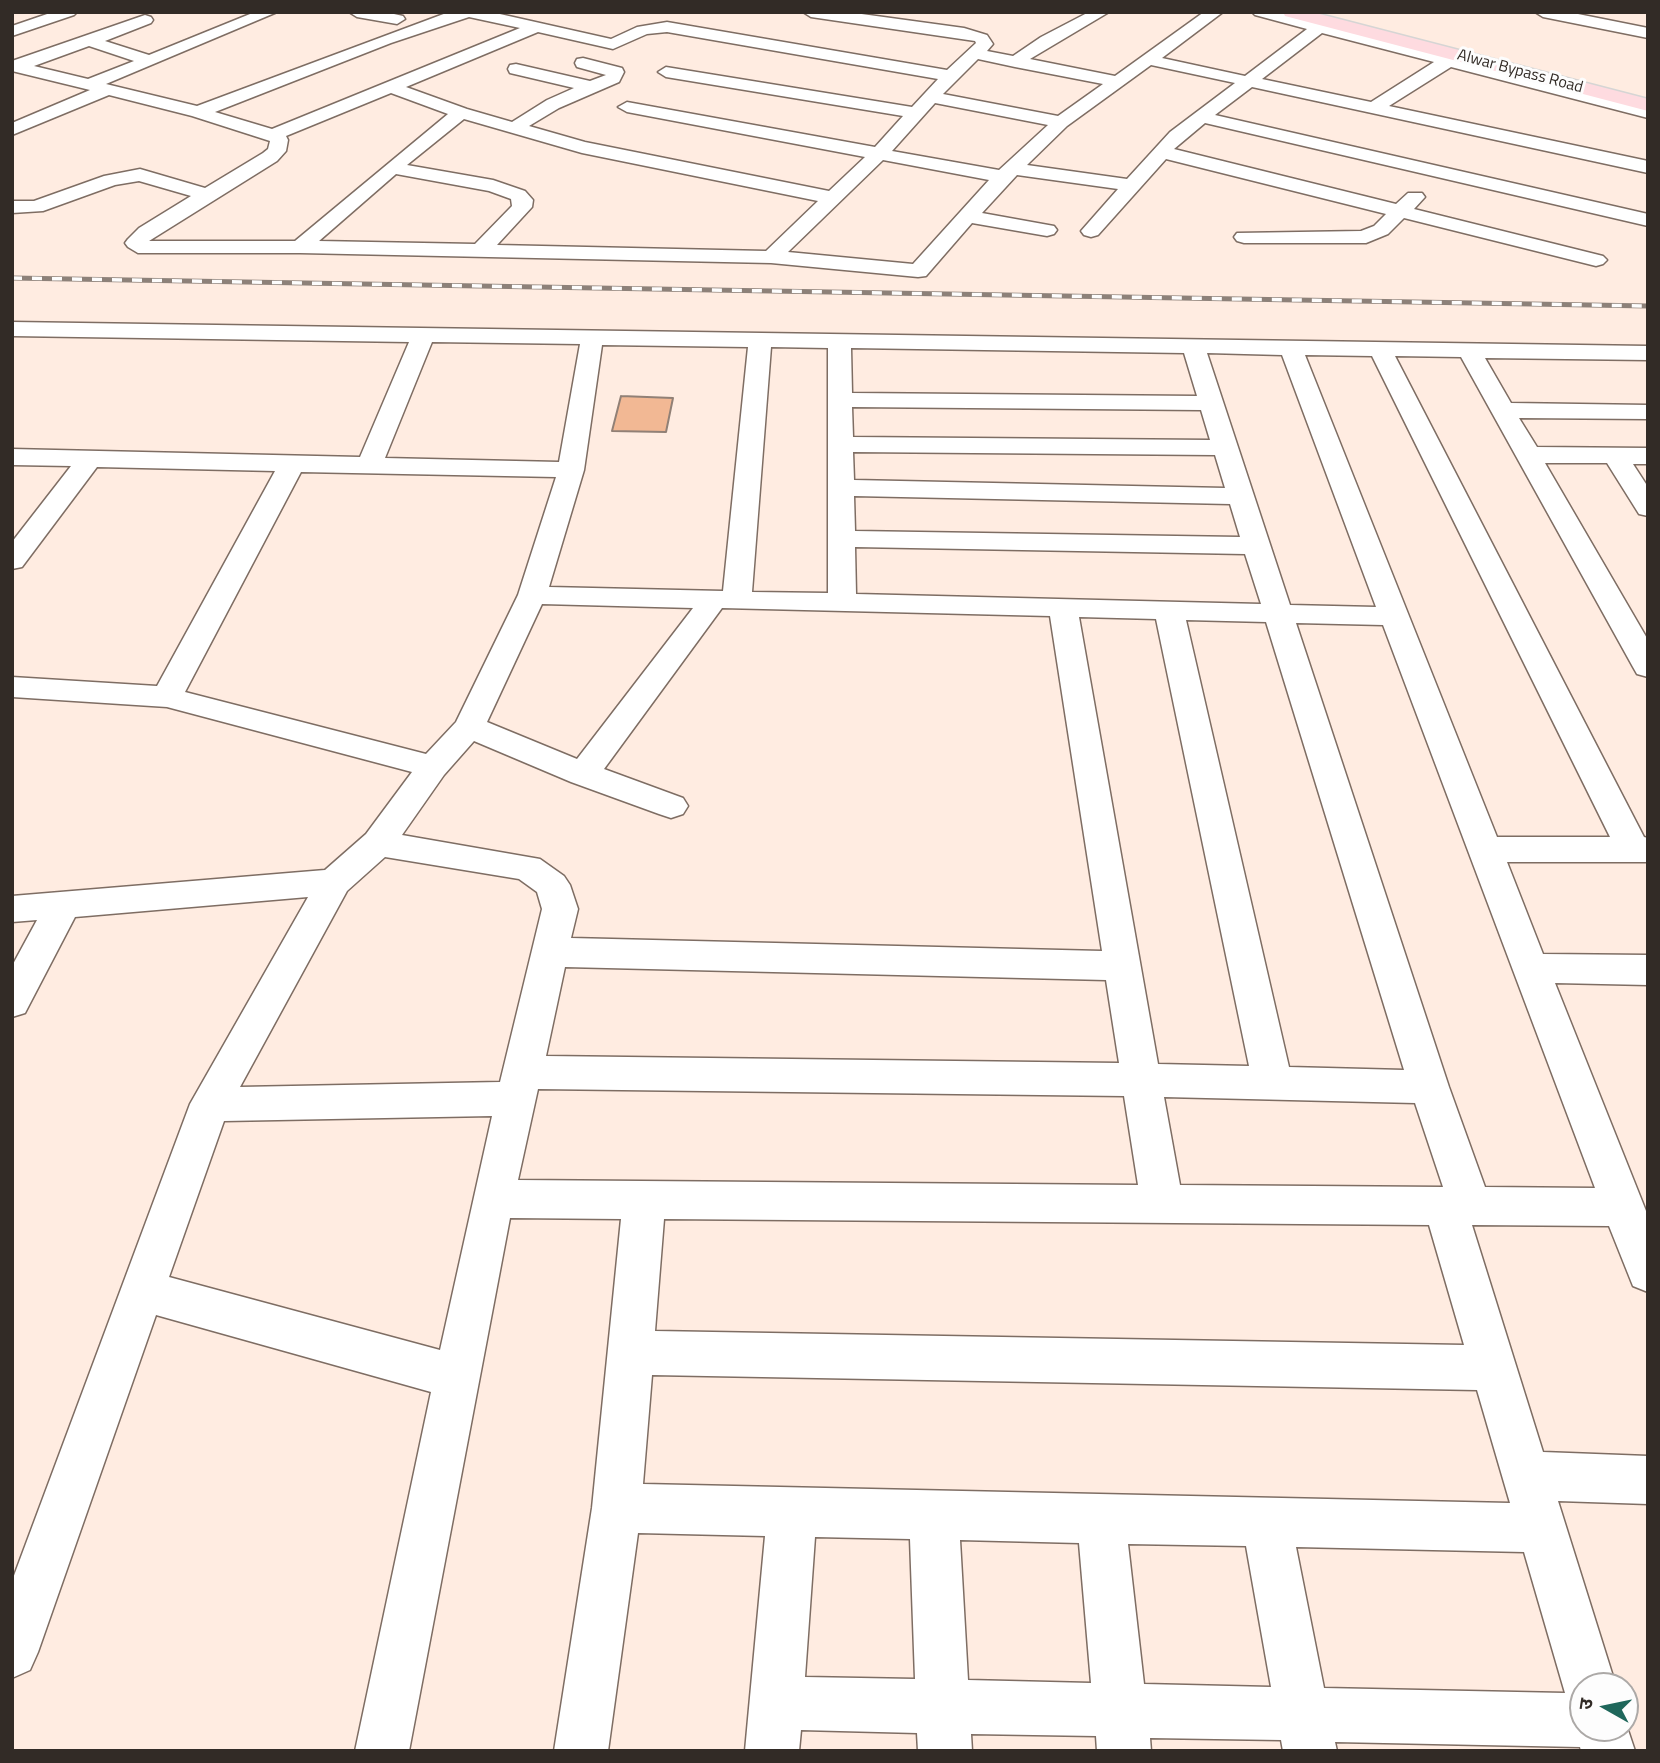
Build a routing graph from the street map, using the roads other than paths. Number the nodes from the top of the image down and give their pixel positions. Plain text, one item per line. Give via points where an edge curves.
1 (12, 12) edge
2 (69, 12) edge
3 (269, 12) edge
4 (357, 12) edge
5 (467, 12) edge
6 (811, 12) edge
7 (1101, 12) edge
8 (1215, 12) edge
9 (1260, 12) edge
10 (1291, 12) edge
11 (1556, 13) edge
12 (1321, 18) edge
13 (397, 19) dead end
14 (570, 19) dead end
15 (45, 20) junction
16 (145, 20) dead end
17 (619, 23) dead end
18 (542, 28) junction
19 (643, 30) junction
20 (12, 31) edge
21 (1648, 33) edge
22 (1400, 37) junction
23 (89, 41) junction
24 (976, 54) junction
25 (1149, 60) junction
26 (152, 61) junction
27 (1448, 61) junction
28 (1015, 62) junction
29 (14, 66) edge
30 (516, 69) dead end
31 (666, 72) dead end
32 (44, 75) junction
33 (951, 76) junction
34 (553, 78) junction
35 (1116, 81) junction
36 (1250, 82) junction
37 (12, 87) edge
38 (391, 87) junction
39 (591, 87) junction
40 (97, 88) junction
41 (1648, 89) edge
42 (1648, 96) edge
43 (931, 97) junction
44 (1648, 105) edge
45 (627, 107) dead end
46 (1372, 109) junction
47 (198, 112) junction
48 (461, 113) junction
49 (916, 113) junction
50 (1648, 113) edge
51 (1202, 117) junction
52 (1060, 122) junction
53 (512, 129) junction
54 (12, 130) edge
55 (1478, 132) junction
56 (273, 135) junction
57 (1162, 152) junction
58 (878, 155) junction
59 (1648, 167) edge
60 (392, 168) junction
61 (1007, 172) junction
62 (1440, 172) junction
63 (1132, 185) junction
64 (207, 195) junction
65 (833, 198) junction
66 (12, 207) edge
67 (1401, 210) junction
68 (967, 216) junction
69 (1648, 220) edge
70 (1047, 230) dead end
71 (1091, 231) dead end
72 (1244, 237) dead end
73 (300, 247) junction
74 (480, 251) junction
75 (771, 257) junction
76 (1596, 260) dead end
77 (12, 329) edge
78 (423, 335) junction
79 (592, 338) junction
80 (760, 340) junction
81 (839, 341) junction
82 (1194, 346) junction
83 (1291, 348) junction
84 (1380, 349) junction
85 (1469, 350) junction
86 (1648, 353) edge
87 (840, 400) junction
88 (1211, 403) junction
89 (1502, 410) junction
90 (1648, 412) edge
91 (840, 444) junction
92 (1226, 448) junction
93 (1528, 455) junction
94 (1615, 456) junction
95 (1648, 456) edge
96 (12, 457) edge
97 (90, 460) junction
98 (292, 464) junction
99 (369, 466) junction
100 (571, 470) junction
101 (841, 488) junction
102 (1241, 496) junction
103 (1647, 504) edge
104 (842, 539) junction
105 (1257, 547) junction
106 (12, 561) edge
107 (532, 595) junction
108 (725, 599) junction
109 (842, 602) junction
110 (1063, 607) junction
111 (1169, 610) junction
112 (1278, 613) junction
113 (1395, 616) junction
114 (1648, 667) edge
115 (12, 687) edge
116 (167, 697) junction
117 (469, 727) junction
118 (433, 767) junction
119 (583, 774) junction
120 (671, 806) dead end
121 (377, 843) junction
122 (1484, 849) junction
123 (1640, 850) edge
124 (334, 881) junction
125 (63, 905) junction
126 (12, 909) edge
127 (550, 952) junction
128 (1122, 966) junction
129 (1530, 968) junction
130 (1648, 970) edge
131 (12, 1002) edge
132 (1142, 1080) junction
133 (1273, 1084) junction
134 (519, 1086) junction
135 (1429, 1087) junction
136 (210, 1104) junction
137 (493, 1199) junction
138 (644, 1200) junction
139 (1162, 1204) junction
140 (1458, 1206) junction
141 (1623, 1207) junction
142 (1648, 1272) edge
143 (143, 1291) junction
144 (630, 1353) junction
145 (1494, 1368) junction
146 (458, 1377) junction
147 (1526, 1476) junction
148 (1648, 1480) edge
149 (617, 1508) junction
150 (792, 1511) junction
151 (934, 1515) junction
152 (1101, 1518) junction
153 (1266, 1522) junction
154 (1542, 1528) junction
155 (12, 1652) edge
156 (1585, 1672) edge
157 (1569, 1721) edge
158 (774, 1727) edge
159 (945, 1729) edge
160 (1122, 1730) edge
161 (1307, 1733) edge
162 (382, 1751) edge
163 (581, 1751) edge

1 - 15 street
2 - 15 street
3 - 26 street
4 - 13 street
5 - 18 street
5 - 47 street
6 - 24 street via 974,35 985,44
7 - 28 street
8 - 25 street
9 - 12 street
10 - 22 main road
11 - 21 street
12 - 22 main road
12 - 27 street
12 - 36 street
12 - 41 street via 1390,23
14 - 18 street
15 - 20 street
16 - 23 street
17 - 19 street
18 - 19 street via 613,44
18 - 38 street
19 - 33 street via 680,29
22 - 42 main road
22 - 44 main road, Alwar Bypass Road
23 - 26 street
23 - 29 street
24 - 28 street
24 - 33 street
25 - 35 street
25 - 36 street
26 - 40 street
27 - 46 street
27 - 50 street
28 - 35 street
29 - 32 street
30 - 34 street
31 - 49 street
32 - 37 street
32 - 40 street
33 - 43 street
34 - 39 street
34 - 39 street via 587,61 615,72 613,78
35 - 52 street
36 - 46 street
36 - 51 street
38 - 48 street
38 - 56 street
39 - 53 street
40 - 47 street
40 - 54 street
43 - 49 street
43 - 52 street
45 - 58 street
46 - 55 street
47 - 56 street
48 - 53 street
48 - 60 street
49 - 58 street
51 - 57 street
51 - 62 street
52 - 61 street
53 - 65 street
55 - 59 street
55 - 62 street
56 - 64 street via 279,140 277,151
57 - 63 street
57 - 67 street
58 - 61 street
58 - 65 street
60 - 73 street
60 - 74 street via 493,186 523,200 522,207
61 - 63 street
61 - 68 street
62 - 67 street
62 - 69 street
63 - 71 street
64 - 66 street via 139,175 111,180 36,207
64 - 73 street via 135,243 147,248
65 - 75 street
67 - 72 street via 1367,237
67 - 76 street
68 - 70 street
68 - 75 street via 918,271
73 - 74 street
74 - 75 street
77 - 78 street
78 - 79 street
78 - 99 street
79 - 80 street
79 - 100 street
80 - 81 street
80 - 108 street
81 - 82 street
81 - 87 street
82 - 83 street
82 - 88 street
83 - 84 street
83 - 113 street
84 - 85 street
84 - 123 street
85 - 86 street
85 - 89 street
87 - 88 street
87 - 91 street
88 - 92 street
89 - 90 street
89 - 93 street
91 - 92 street
91 - 101 street
92 - 102 street
93 - 94 street
93 - 114 street
94 - 95 street
94 - 103 street
96 - 97 street
97 - 98 street
97 - 106 street
98 - 99 street
98 - 116 street
99 - 100 street
100 - 107 street
101 - 102 street
101 - 104 street
102 - 105 street
104 - 105 street
104 - 109 street
105 - 112 street
107 - 108 street
107 - 117 street
108 - 109 street
108 - 119 street
109 - 110 street
110 - 111 street
110 - 128 street
111 - 112 street
111 - 133 street
112 - 113 street
112 - 135 street
113 - 122 street
115 - 116 street
116 - 118 street
117 - 118 street
117 - 119 street
118 - 121 street
119 - 120 street
121 - 124 street
121 - 127 street via 528,868 552,884 560,909
122 - 123 street
122 - 129 street
124 - 125 street
124 - 136 street
125 - 126 street
125 - 131 street
127 - 128 street
127 - 134 street
128 - 132 street
129 - 130 street
129 - 141 street
132 - 133 street
132 - 134 street
132 - 139 street
133 - 135 street
134 - 136 street
134 - 137 street
135 - 140 street
136 - 143 street
137 - 138 street
137 - 146 street
138 - 139 street
138 - 144 street
139 - 140 street
140 - 141 street
140 - 145 street
141 - 142 street
143 - 146 street
143 - 155 street
144 - 145 street
144 - 149 street
145 - 147 street
146 - 162 street
147 - 148 street
147 - 154 street
149 - 150 street
149 - 163 street
150 - 151 street
150 - 158 street
151 - 152 street
151 - 159 street
152 - 153 street
152 - 160 street
153 - 154 street
153 - 161 street
154 - 156 street
157 - 161 street
158 - 159 street
159 - 160 street
160 - 161 street

